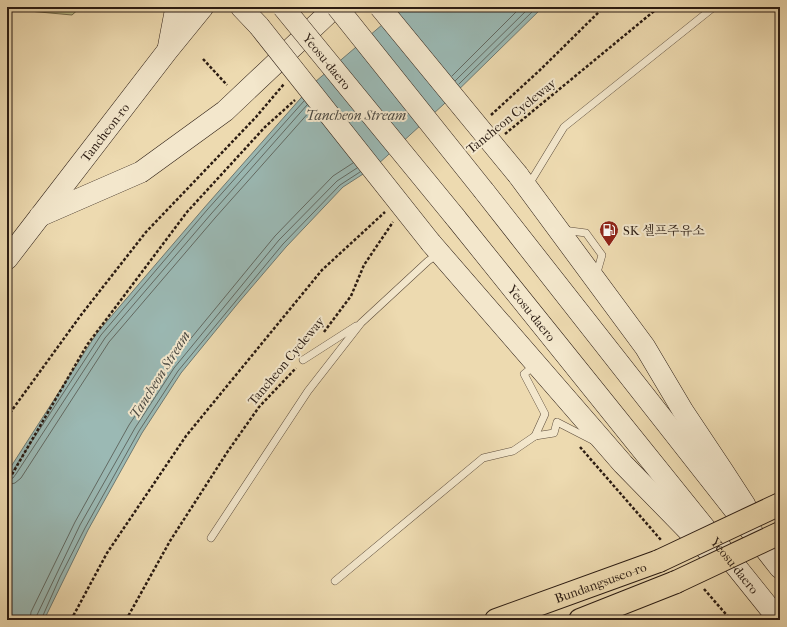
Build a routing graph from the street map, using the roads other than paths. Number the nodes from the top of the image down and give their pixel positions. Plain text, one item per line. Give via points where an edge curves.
1 (176, 7) edge
2 (203, 7) edge
3 (241, 7) edge
4 (283, 7) edge
5 (336, 7) edge
6 (380, 7) edge
7 (714, 7) edge
8 (168, 50) junction
9 (523, 182) junction
10 (40, 216) junction
11 (435, 248) junction
12 (7, 259) edge
13 (361, 322) junction
14 (303, 360) road end
15 (536, 364) junction
16 (535, 436) junction
17 (610, 449) junction
18 (780, 504) edge
19 (780, 533) edge
20 (211, 538) dead end
21 (780, 562) edge
22 (780, 568) edge
23 (335, 581) dead end
24 (778, 618) edge
25 (496, 620) edge
26 (580, 620) edge

1 - 8 main road
2 - 8 main road, Tancheon-ro
3 - 11 main road, bridge via 259,26
4 - 24 main road, Yeosu-daero, bridge
5 - 10 main road via 225,111 141,172
5 - 22 main road, bridge
6 - 9 main road, bridge
7 - 9 lane via 564,127
8 - 10 main road, Tancheon-ro
9 - 21 main road via 645,347
10 - 12 main road, Tancheon-ro
11 - 13 lane via 428,261
11 - 15 main road
13 - 14 lane
13 - 20 lane via 308,391
15 - 16 lane via 524,374 545,414
15 - 17 main road
16 - 17 lane via 554,433 558,422
16 - 23 lane via 513,451 483,458
17 - 24 main road via 711,554
18 - 25 highway, Bundangsuseo-ro, bridge
19 - 26 highway, Bundangsuseo-ro, bridge via 676,582

